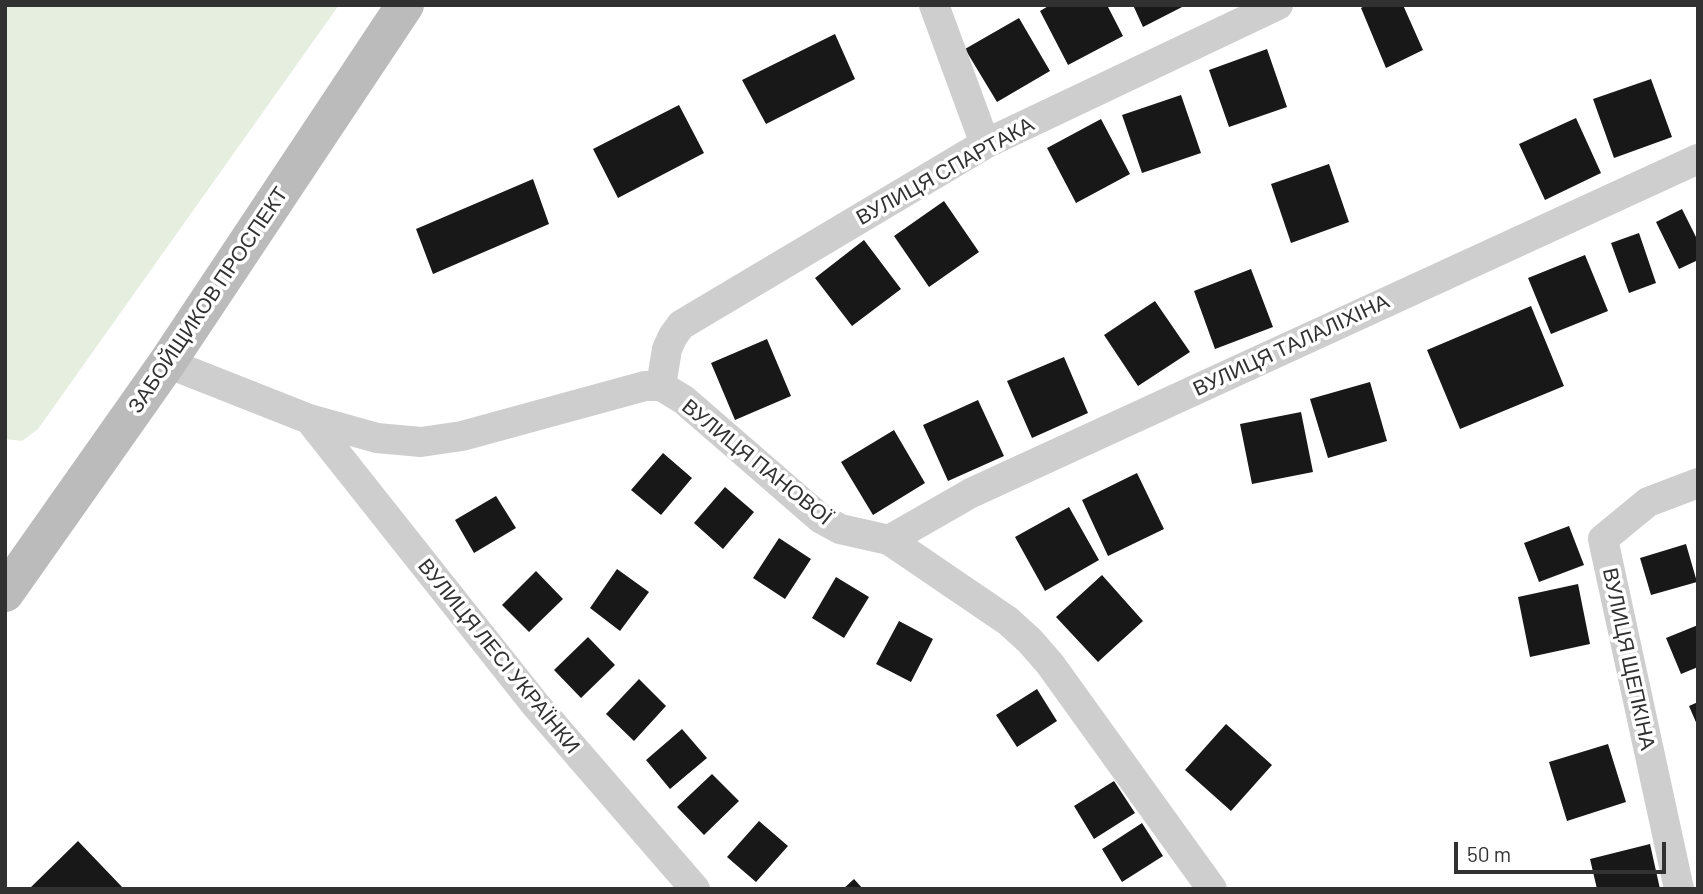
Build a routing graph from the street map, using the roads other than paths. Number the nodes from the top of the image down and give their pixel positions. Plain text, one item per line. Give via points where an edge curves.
1 (405, 5) edge
2 (934, 5) edge
3 (1278, 5) edge
4 (985, 144) junction
5 (1698, 159) edge
6 (167, 363) junction
7 (661, 386) junction
8 (309, 419) junction
9 (1698, 483) edge
10 (889, 540) junction
11 (5, 593) edge
12 (695, 889) edge
13 (1212, 889) edge
14 (1679, 889) edge

1 - 6 main road, ЗАБОЙЩИКОВ ПРОСПЕКТ
2 - 4 street
3 - 4 street, ВУЛИЦЯ СПАРТАКА
4 - 7 street, ВУЛИЦЯ СПАРТАКА via 681,325 667,349
5 - 10 street, ВУЛИЦЯ ТАЛАЛІХІНА via 971,493
6 - 8 street, ВУЛИЦЯ ПАНОВОЇ
6 - 11 main road, ЗАБОЙЩИКОВ ПРОСПЕКТ
7 - 8 street, ВУЛИЦЯ ПАНОВОЇ via 645,386 462,436 421,442 377,438
7 - 10 street, ВУЛИЦЯ ПАНОВОЇ via 684,400 820,518
8 - 12 street, ВУЛИЦЯ ЛЕСІ УКРАЇНКИ via 535,704
9 - 14 street, ВУЛИЦЯ ЩЕПКІНА via 1648,502 1603,539
10 - 13 street, ВУЛИЦЯ ПАНОВОЇ via 1030,640

